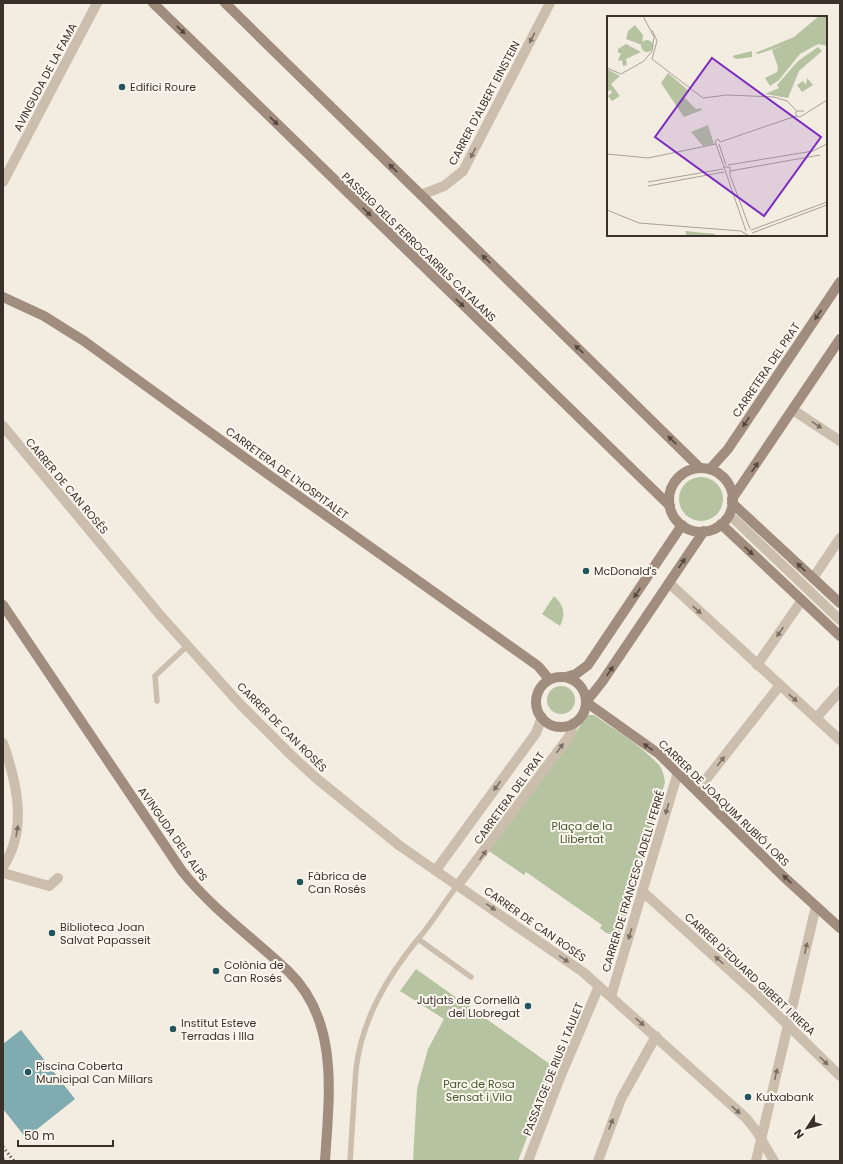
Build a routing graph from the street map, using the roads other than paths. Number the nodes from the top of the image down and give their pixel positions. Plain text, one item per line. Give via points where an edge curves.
1 (97, 3) edge
2 (153, 3) edge
3 (225, 3) edge
4 (550, 3) edge
5 (3, 182) edge
6 (421, 195) junction
7 (840, 282) edge
8 (3, 297) edge
9 (840, 339) edge
10 (793, 410) junction
11 (3, 426) edge
12 (840, 441) edge
13 (705, 468) junction
14 (732, 501) junction
15 (670, 506) junction
16 (735, 520) dead end
17 (721, 524) junction
18 (682, 525) junction
19 (704, 531) junction
20 (840, 538) edge
21 (813, 578) junction
22 (668, 583) junction
23 (802, 600) junction
24 (840, 603) edge
25 (3, 605) edge
26 (840, 620) edge
27 (840, 636) edge
28 (187, 646) junction
29 (758, 665) junction
30 (566, 677) junction
31 (549, 680) junction
32 (780, 685) junction
33 (840, 691) edge
34 (157, 700) dead end
35 (586, 702) junction
36 (542, 717) junction
37 (816, 718) junction
38 (573, 723) junction
39 (840, 740) edge
40 (3, 743) edge
41 (678, 772) junction
42 (697, 791) junction
43 (3, 867) edge
44 (436, 870) junction
45 (3, 873) edge
46 (58, 878) dead end
47 (458, 885) junction
48 (642, 891) junction
49 (816, 906) junction
50 (840, 928) edge
51 (418, 939) junction
52 (471, 977) dead end
53 (599, 986) junction
54 (611, 996) junction
55 (788, 1025) junction
56 (656, 1036) junction
57 (840, 1076) edge
58 (761, 1140) junction
59 (325, 1161) edge
60 (350, 1161) edge
61 (528, 1161) edge
62 (598, 1161) edge
63 (756, 1161) edge
64 (774, 1161) edge

1 - 5 street, AVINGUDA DE LA FAMA
2 -> 15 street, PASSEIG DELS FERROCARRILS CATALANS
6 -> 3 street
4 -> 6 street, CARRER D'ALBERT EINSTEIN via 463,171 444,186
13 -> 6 street
7 -> 13 street, CARRETERA DEL PRAT via 728,449
8 - 31 street, CARRETERA DE L'HOSPITALET via 44,316 84,341 269,476 538,666
9 - 10 street
10 -> 12 street
14 -> 10 street
11 - 28 street, CARRER DE CAN ROSÉS
13 - 14 street via 719,473 726,480
13 - 15 street via 692,469 677,478 670,492
14 - 17 street via 728,516
21 -> 14 street
15 - 18 street via 676,520
16 - 26 street
17 - 19 street
17 -> 23 street
18 - 19 street via 696,531
18 -> 30 street via 588,666
22 -> 19 street
20 - 21 street
21 - 24 street
22 -> 29 street
35 -> 22 street
23 - 27 street
23 -> 29 street
25 - 59 street, AVINGUDA DELS ALPS via 202,896 289,972 311,1002 324,1037 329,1066
28 - 34 lane via 155,676
28 - 44 street, CARRER DE CAN ROSÉS via 240,704 316,778 400,846
29 - 32 street
30 - 31 street
30 - 35 street via 581,687
31 - 36 street via 537,695 538,711
32 -> 37 street
42 -> 32 street
33 - 37 street
35 - 38 street via 583,713
41 -> 35 street, CARRER DE JOAQUIM RUBIÓ I ORS via 659,754
36 - 38 street via 554,726 567,726
36 -> 44 street, CARRETERA DEL PRAT via 536,733
37 - 39 street
47 -> 38 street, CARRETERA DEL PRAT via 570,735
43 -> 40 street via 13,846 19,817
41 - 42 street, CARRER DE JOAQUIM RUBIÓ I ORS
41 -> 48 street, CARRER DE FRANCESC ADELL I FERRÉ
49 -> 42 street, CARRER DE JOAQUIM RUBIÓ I ORS
44 - 47 street, CARRER DE CAN ROSÉS
45 - 46 street via 49,886
47 - 51 lane
47 -> 53 street, CARRER DE CAN ROSÉS via 583,972
48 -> 54 street, CARRER DE FRANCESC ADELL I FERRÉ
55 -> 48 street, CARRER D'EDUARD GIBERT I RIERA
49 - 50 street, CARRER DE JOAQUIM RUBIÓ I ORS
55 -> 49 street
51 - 52 lane
51 - 60 lane via 384,985 362,1038 356,1069
53 - 54 street, CARRER DE CAN ROSÉS
53 - 61 street, PASSATGE DE RIUS I TAULET
54 -> 56 street, CARRER DE CAN ROSÉS
55 -> 57 street, CARRER D'EDUARD GIBERT I RIERA
58 -> 55 street
56 -> 58 street, CARRER DE CAN ROSÉS via 746,1118
62 -> 56 street via 621,1099
58 - 63 street
58 - 64 street, CARRER DE CAN ROSÉS

